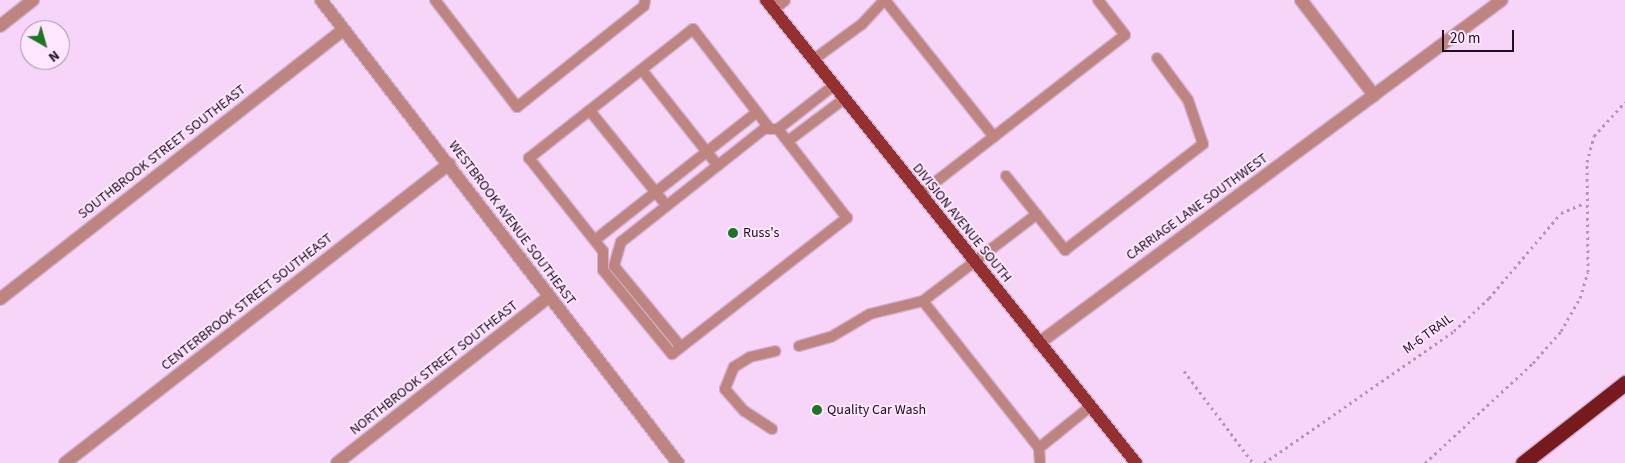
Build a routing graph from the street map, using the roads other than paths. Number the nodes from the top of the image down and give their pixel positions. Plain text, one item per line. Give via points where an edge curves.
1 (33, 0) edge
2 (321, 0) edge
3 (435, 0) edge
4 (645, 0) edge
5 (784, 0) edge
6 (884, 0) edge
7 (1098, 0) edge
8 (1301, 0) edge
9 (1502, 0) edge
10 (769, 4) edge
11 (0, 26) edge
12 (343, 30) junction
13 (1157, 58) dead end
14 (813, 60) junction
15 (642, 70) junction
16 (833, 86) junction
17 (1374, 95) junction
18 (844, 99) junction
19 (590, 111) junction
20 (757, 112) junction
21 (774, 129) junction
22 (994, 137) junction
23 (788, 141) junction
24 (707, 152) junction
25 (449, 164) junction
26 (718, 166) junction
27 (1006, 176) dead end
28 (655, 192) junction
29 (920, 194) junction
30 (667, 206) junction
31 (1036, 214) junction
32 (595, 240) junction
33 (976, 265) junction
34 (549, 297) junction
35 (0, 299) edge
36 (923, 301) junction
37 (1039, 343) junction
38 (799, 346) dead end
39 (681, 347) junction
40 (776, 351) dead end
41 (1625, 383) edge
42 (1091, 406) junction
43 (772, 429) dead end
44 (1039, 448) junction
45 (65, 463) edge
46 (337, 463) edge
47 (678, 463) edge
48 (1040, 463) edge
49 (1136, 463) edge
50 (1523, 463) edge

1 - 11 street
2 - 12 street, WESTBROOK AVENUE SOUTHEAST
3 - 4 lane via 517,107 644,6
5 - 10 street
6 - 14 lane via 862,24
6 - 22 lane
7 - 22 lane via 1125,35
8 - 17 street
9 - 17 street, CARRIAGE LANE SOUTHWEST
10 - 14 main road, DIVISION AVENUE SOUTH
12 - 25 street, WESTBROOK AVENUE SOUTHEAST
12 - 35 street, SOUTHBROOK STREET SOUTHEAST
13 - 31 lane via 1188,100 1204,144 1065,250
14 - 16 main road, DIVISION AVENUE SOUTH
15 - 19 lane
15 - 20 lane via 693,29
15 - 24 lane
16 - 18 main road, DIVISION AVENUE SOUTH
16 - 21 lane
17 - 37 street, CARRIAGE LANE SOUTHWEST
18 - 23 lane
18 - 29 main road, DIVISION AVENUE SOUTH
19 - 28 lane
19 - 32 lane via 529,158
20 - 21 lane
20 - 24 lane
21 - 23 lane
21 - 26 lane
22 - 29 lane
23 - 39 lane via 847,218
24 - 26 lane
24 - 28 lane
25 - 34 street, WESTBROOK AVENUE SOUTHEAST
25 - 45 street, CENTERBROOK STREET SOUTHEAST
26 - 30 lane
27 - 31 lane
28 - 30 lane
28 - 32 lane
29 - 33 main road, DIVISION AVENUE SOUTH
30 - 39 lane via 621,242 614,266
31 - 33 lane
32 - 39 lane via 603,251 603,270 672,354
33 - 36 lane
33 - 37 main road, DIVISION AVENUE SOUTH
34 - 46 street, NORTHBROOK STREET SOUTHEAST
34 - 47 street, WESTBROOK AVENUE SOUTHEAST
36 - 38 lane via 870,314 831,337
36 - 44 lane
37 - 42 main road, DIVISION AVENUE SOUTH
40 - 43 lane via 750,357 734,367 725,389 729,399
41 - 50 highway
42 - 44 lane
42 - 49 main road, DIVISION AVENUE SOUTH
44 - 48 lane

